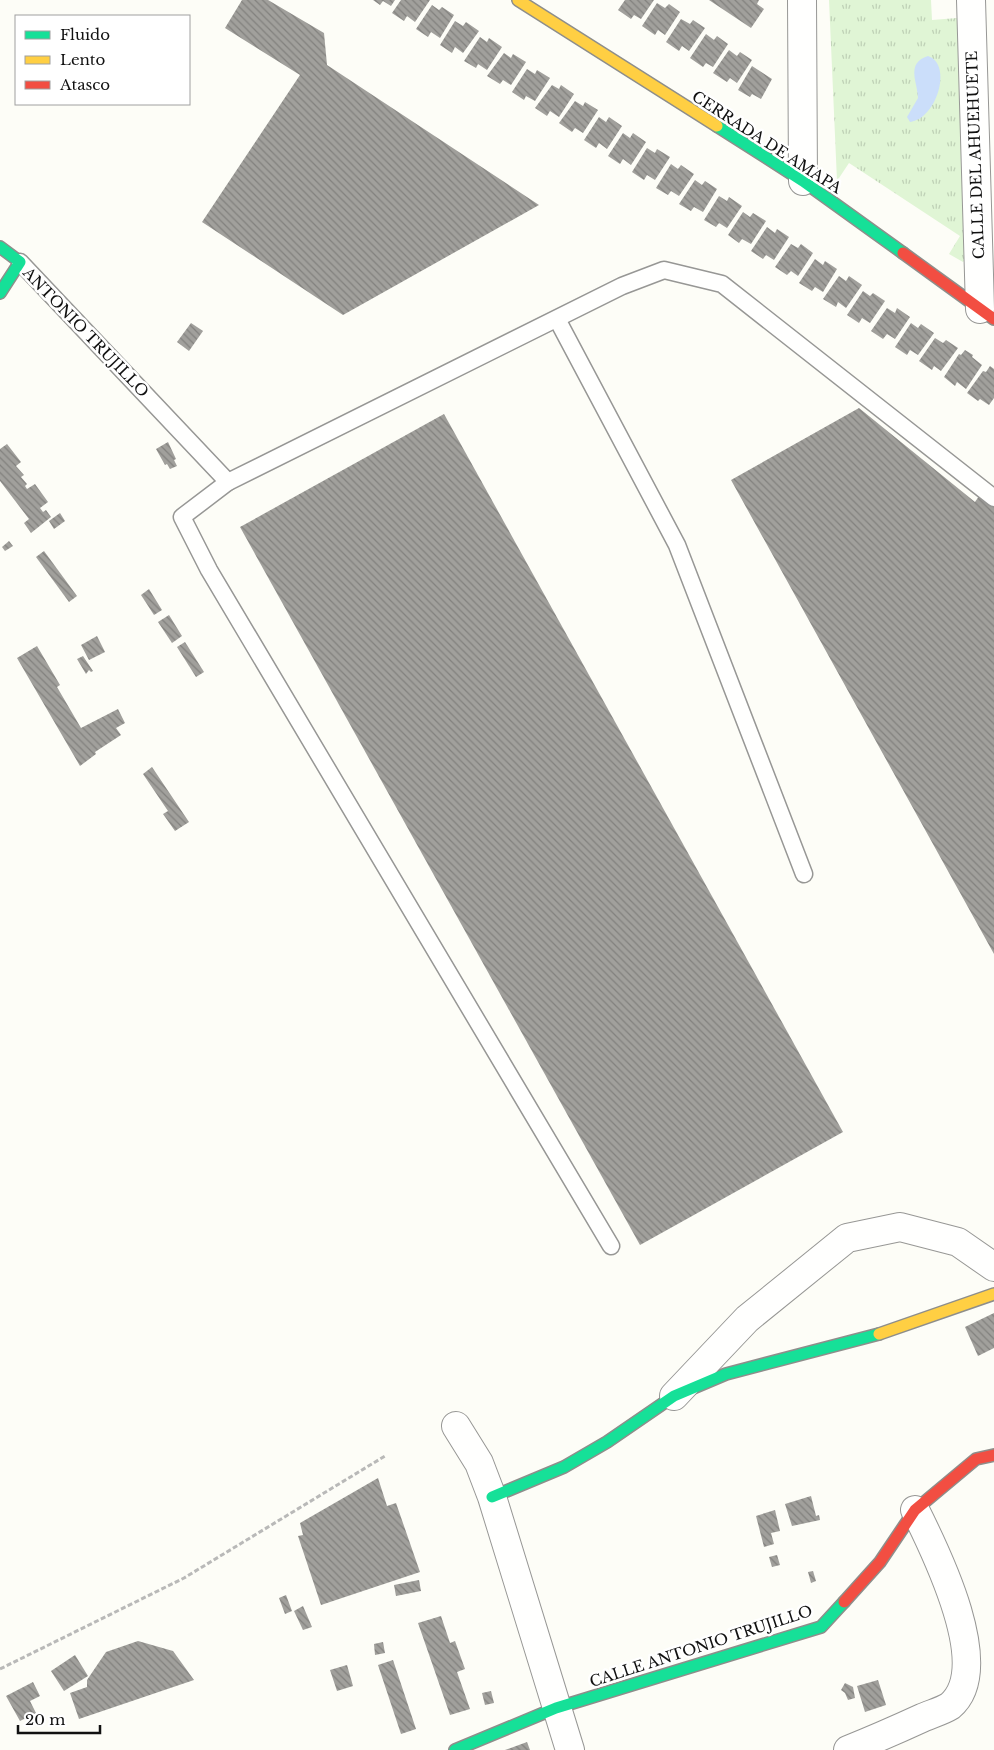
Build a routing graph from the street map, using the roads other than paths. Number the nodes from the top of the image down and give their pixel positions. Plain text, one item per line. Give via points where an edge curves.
1 (518, 0) edge
2 (802, 0) edge
3 (970, 0) edge
4 (983, 97) edge
5 (803, 181) junction
6 (0, 247) edge
7 (20, 262) junction
8 (0, 293) edge
9 (987, 314) edge
10 (556, 319) junction
11 (228, 482) junction
12 (994, 498) edge
13 (804, 874) dead end
14 (611, 1246) dead end
15 (994, 1267) edge
16 (994, 1294) edge
17 (674, 1396) junction
18 (456, 1426) dead end
19 (994, 1455) edge
20 (492, 1497) junction
21 (915, 1510) junction
22 (556, 1708) junction
23 (455, 1750) edge
24 (570, 1750) edge
25 (848, 1750) edge

1 - 5 street, CERRADA DE AMAPA
2 - 5 street
3 - 4 street, CALLE DEL AHUEHUETE
4 - 9 street, CALLE DEL AHUEHUETE
5 - 9 street, CERRADA DE AMAPA
6 - 7 street, ANTONIO TRUJILLO
7 - 8 street
7 - 11 lane, ANTONIO TRUJILLO
10 - 11 lane
10 - 12 lane via 622,286 664,270 722,284
10 - 13 lane via 677,545
11 - 14 lane via 182,517 209,570
15 - 17 street via 958,1242 900,1227 847,1238 747,1319
16 - 17 street via 869,1337 726,1374
17 - 20 street via 564,1467
18 - 20 street via 479,1463
19 - 21 street, CALLE ANTONIO TRUJILLO via 976,1459
20 - 22 street
21 - 22 street, CALLE ANTONIO TRUJILLO via 880,1562 820,1627
21 - 25 street via 954,1586 968,1635 972,1667 966,1692 950,1706
22 - 23 street, CALLE ANTONIO TRUJILLO
22 - 24 street

